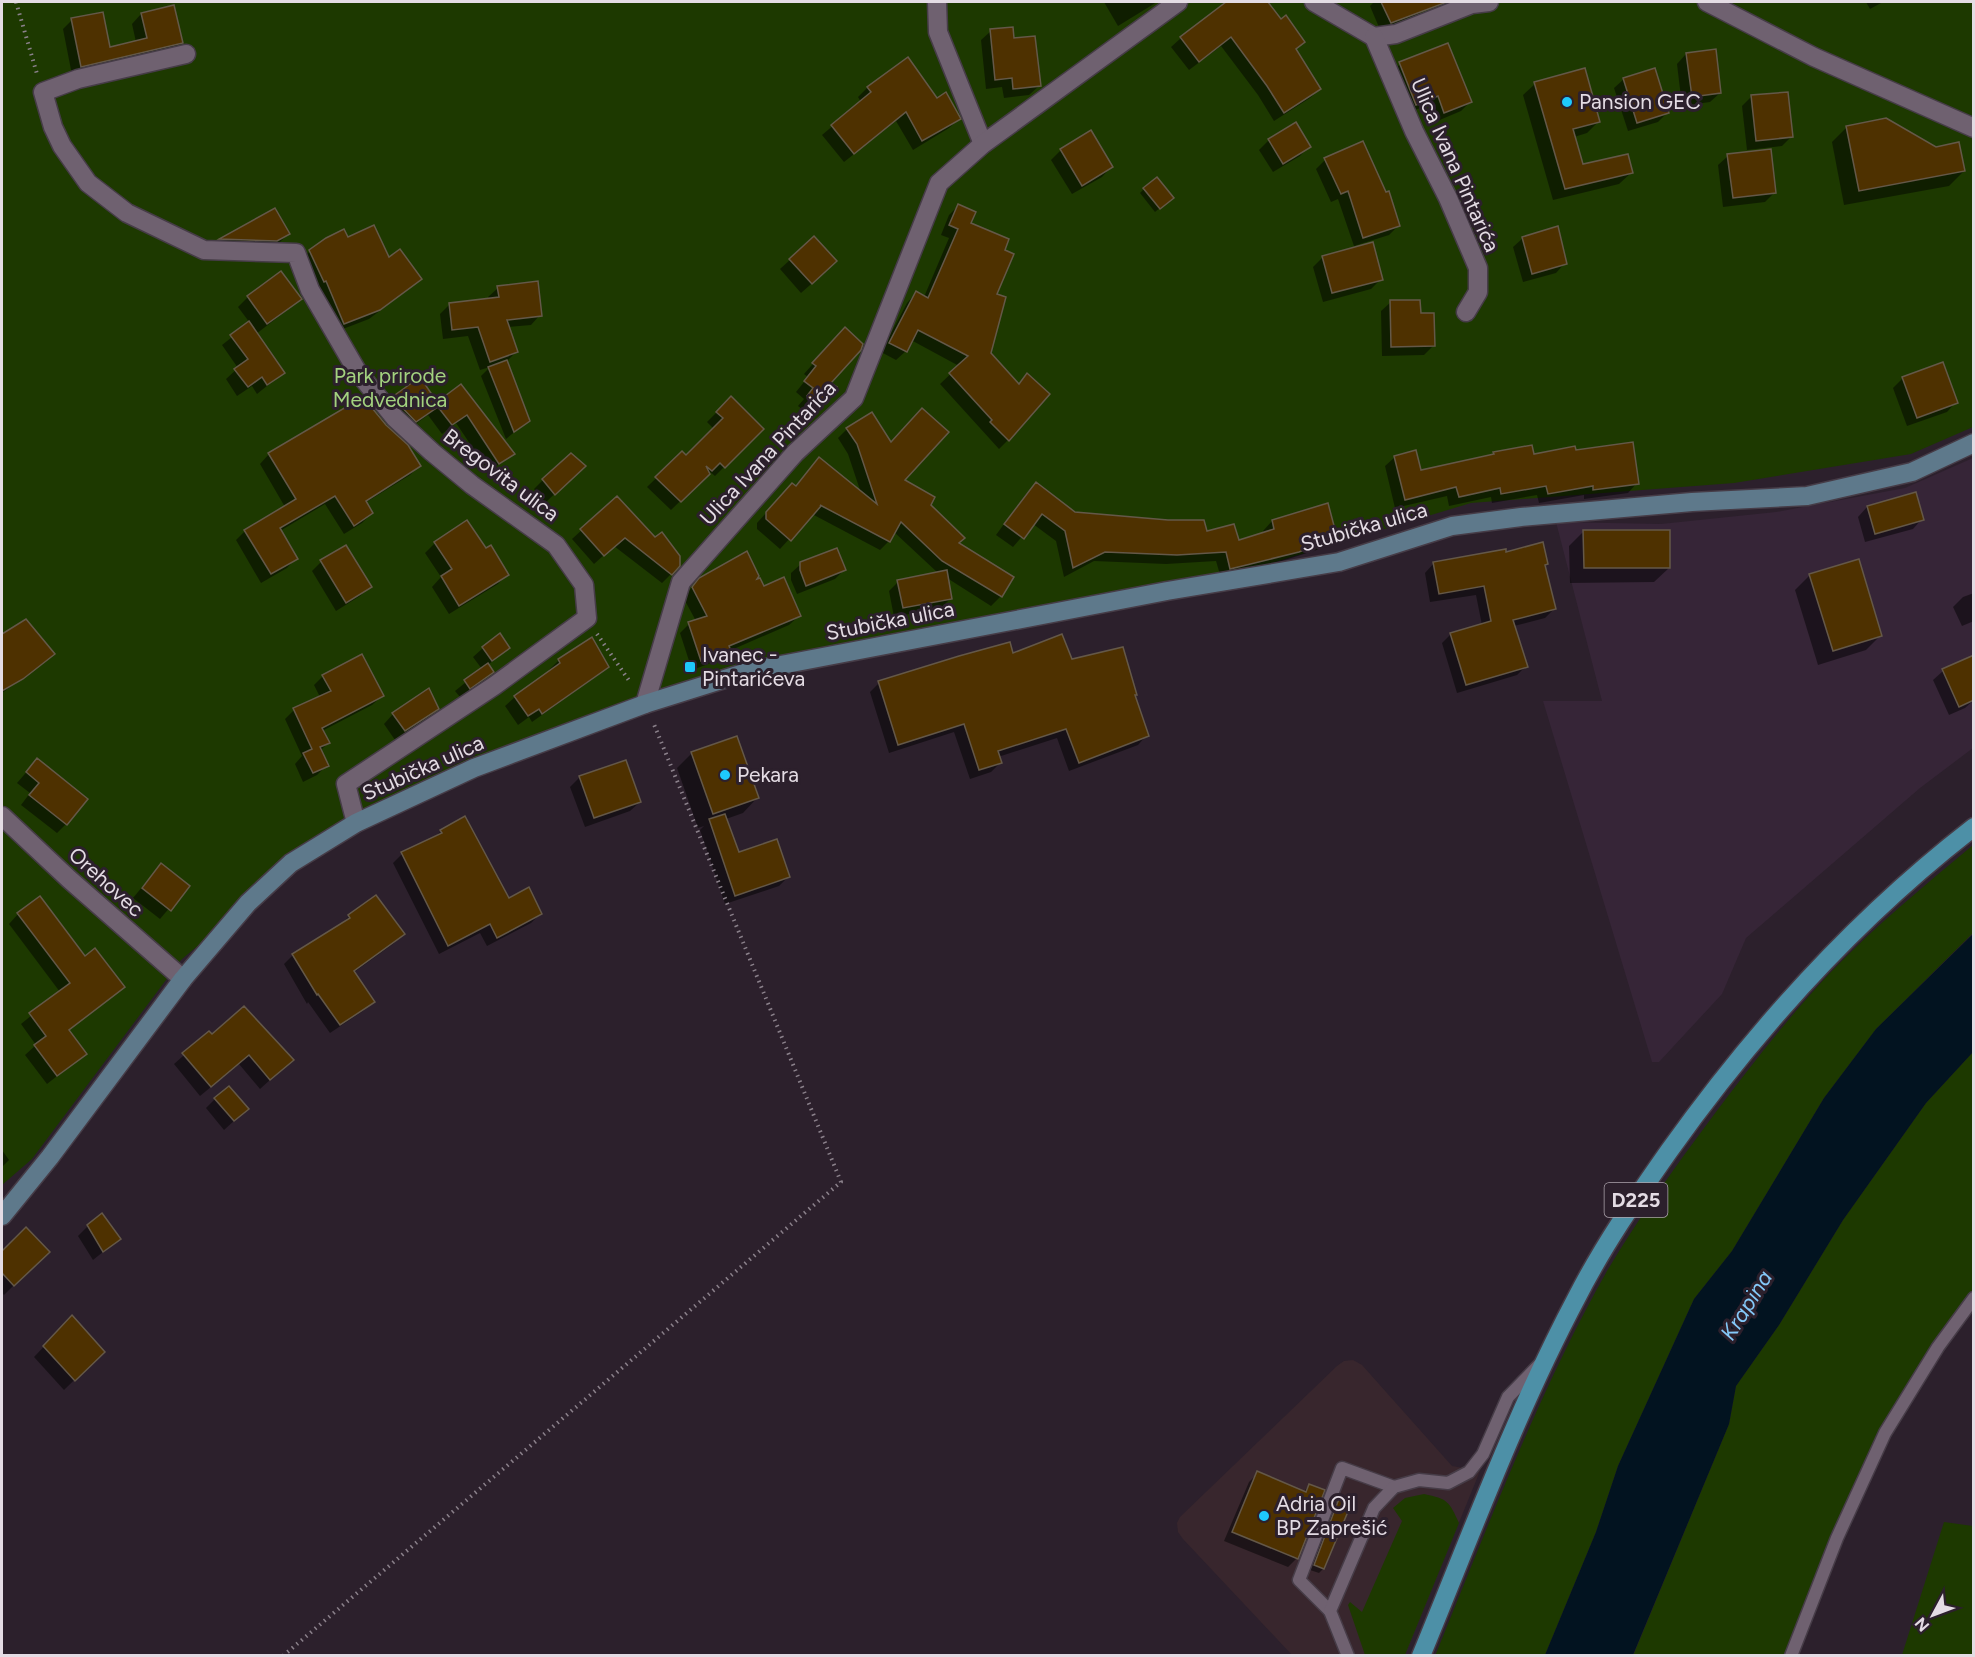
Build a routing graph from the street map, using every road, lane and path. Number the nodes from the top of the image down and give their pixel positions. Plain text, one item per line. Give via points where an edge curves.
1 (16, 2) edge
2 (937, 2) edge
3 (1178, 2) edge
4 (1314, 2) edge
5 (1489, 2) edge
6 (1707, 2) edge
7 (1374, 37) junction
8 (186, 54) dead end
9 (43, 92) junction
10 (1974, 128) edge
11 (983, 144) junction
12 (1466, 312) dead end
13 (1974, 443) edge
14 (587, 618) junction
15 (645, 704) junction
16 (2, 816) edge
17 (356, 823) junction
18 (1974, 827) edge
19 (183, 979) junction
20 (2, 1216) edge
21 (1974, 1298) edge
22 (1546, 1357) junction
23 (1394, 1487) junction
24 (1330, 1611) junction
25 (283, 1656) edge
26 (1348, 1656) edge
27 (1421, 1656) edge
28 (1791, 1656) edge

1 - 9 path
2 - 11 street via 938,32
3 - 11 street, Ulica Ivana Pintarića
4 - 7 street
5 - 7 street via 1472,4 1396,34
6 - 10 street via 1814,57
7 - 12 street, Ulica Ivana Pintarića via 1478,268 1478,292
8 - 9 street via 78,79
9 - 14 street, Bregovita ulica via 62,146 88,183 128,213 204,250 296,253 310,290 357,371 395,418 432,452 556,544 584,585
11 - 15 street, Ulica Ivana Pintarića via 939,183 854,398 795,453 681,582
13 - 15 main road, Stubička ulica via 1912,472 1807,496 1692,502 1452,526 1339,562 750,671
14 - 15 path
14 - 17 street via 494,686 346,784
15 - 17 main road, Stubička ulica via 474,768
15 - 25 path via 841,1182
16 - 19 street, Orehovec
17 - 19 main road, Stubička ulica via 291,863 248,903
18 - 22 main road, D225 via 1930,861 1857,928 1743,1052 1643,1188 1578,1294
19 - 20 main road, Stubička ulica
21 - 28 lane via 1938,1347 1885,1433 1837,1538
22 - 23 lane via 1508,1397 1483,1454 1469,1472 1448,1483 1419,1480
22 - 27 main road, D225
23 - 24 lane via 1374,1508
23 - 24 lane via 1342,1468 1299,1580
24 - 26 lane

